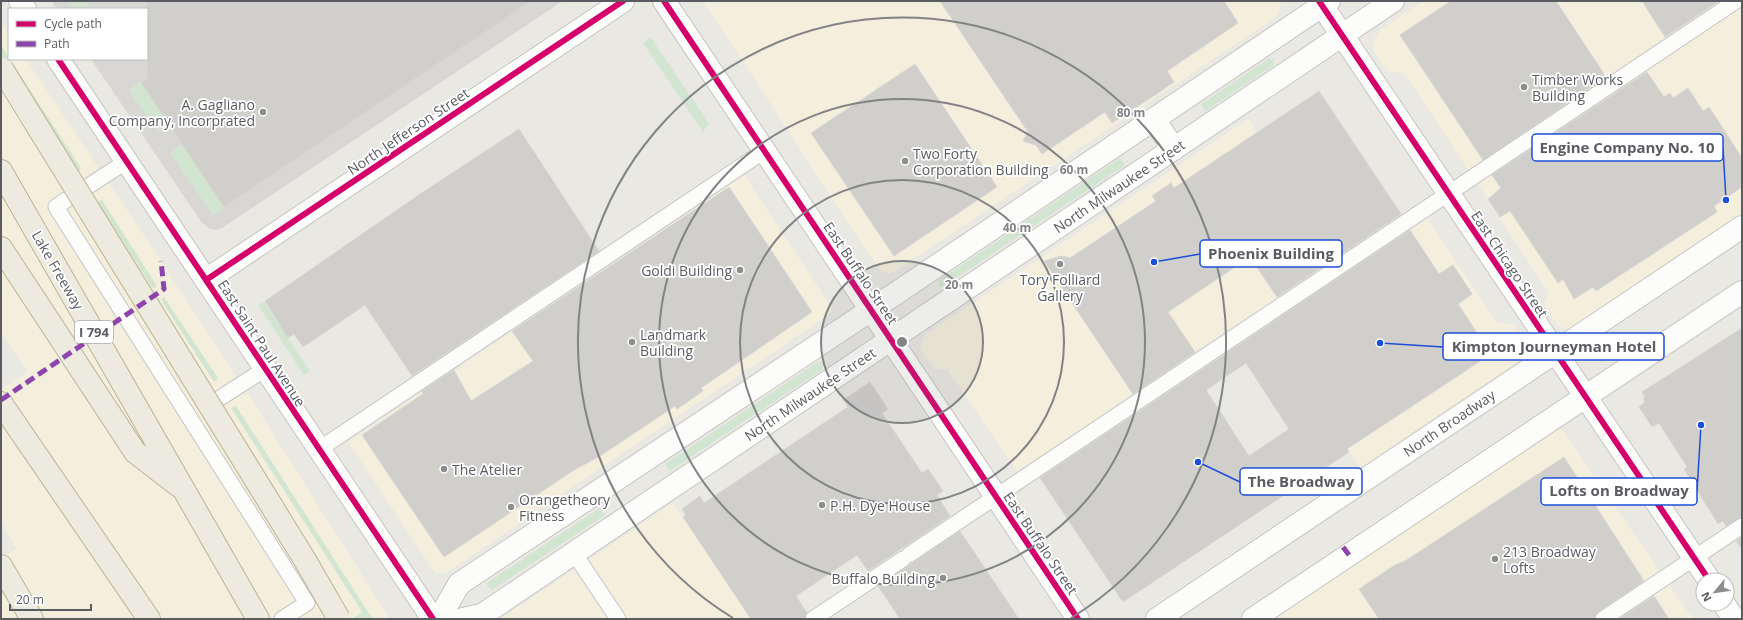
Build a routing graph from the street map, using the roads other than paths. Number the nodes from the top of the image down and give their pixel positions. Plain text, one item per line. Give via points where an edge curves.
1 (623, 1) edge
2 (664, 1) edge
3 (1393, 1) edge
4 (1736, 1) edge
5 (1324, 2) edge
6 (1342, 35) junction
7 (59, 60) edge
8 (1, 68) edge
9 (1154, 119) junction
10 (1174, 149) junction
11 (764, 151) junction
12 (127, 161) junction
13 (1, 171) edge
14 (90, 185) dead end
15 (1448, 194) junction
16 (66, 200) dead end
17 (1742, 228) edge
18 (1, 248) edge
19 (206, 280) junction
20 (1742, 292) edge
21 (871, 310) junction
22 (891, 340) junction
23 (1556, 352) junction
24 (265, 369) junction
25 (1586, 396) junction
26 (220, 398) dead end
27 (1, 403) edge
28 (318, 450) junction
29 (188, 493) junction
30 (996, 496) junction
31 (1742, 526) edge
32 (574, 553) junction
33 (1694, 558) junction
34 (1, 566) edge
35 (1704, 572) edge
36 (32, 619) edge
37 (149, 619) edge
38 (258, 619) edge
39 (282, 619) edge
40 (339, 619) edge
41 (433, 619) edge
42 (439, 619) edge
43 (463, 619) edge
44 (618, 619) edge
45 (813, 619) edge
46 (1078, 619) edge
47 (1157, 619) edge
48 (1253, 619) edge
49 (1604, 619) edge

1 - 19 street, North Jefferson Street
2 - 11 street, East Buffalo Street
3 - 6 street, North Milwaukee Street
4 - 15 lane
5 - 6 street, East Chicago Street
5 - 9 street
6 - 10 street, North Milwaukee Street
6 - 15 street, East Chicago Street
7 - 12 street, East Saint Paul Avenue
8 - 40 highway, bridge
9 - 10 street
9 - 21 street
10 - 22 street, North Milwaukee Street
11 - 21 street, East Buffalo Street
11 - 28 lane
12 - 14 lane
12 - 19 street, East Saint Paul Avenue
13 - 29 highway, Lake Freeway / I 794
15 - 23 street, East Chicago Street
15 - 30 lane
16 - 39 lane via 56,207 194,415 307,602
17 - 23 street, North Broadway
18 - 29 highway via 135,452
19 - 24 street, East Saint Paul Avenue
20 - 25 street
21 - 22 street, East Buffalo Street
21 - 42 street via 459,584
22 - 30 street, East Buffalo Street
22 - 32 street, North Milwaukee Street
23 - 25 street, East Chicago Street
23 - 47 street, North Broadway
24 - 26 lane
24 - 28 street, East Saint Paul Avenue
25 - 33 street, East Chicago Street
25 - 48 street
27 - 37 highway
28 - 41 street, East Saint Paul Avenue
29 - 38 highway, I 794
30 - 45 lane
30 - 46 street, East Buffalo Street
31 - 33 lane
32 - 43 street, North Milwaukee Street via 482,615
32 - 44 lane
33 - 35 street, East Chicago Street
33 - 49 lane
34 - 36 highway

